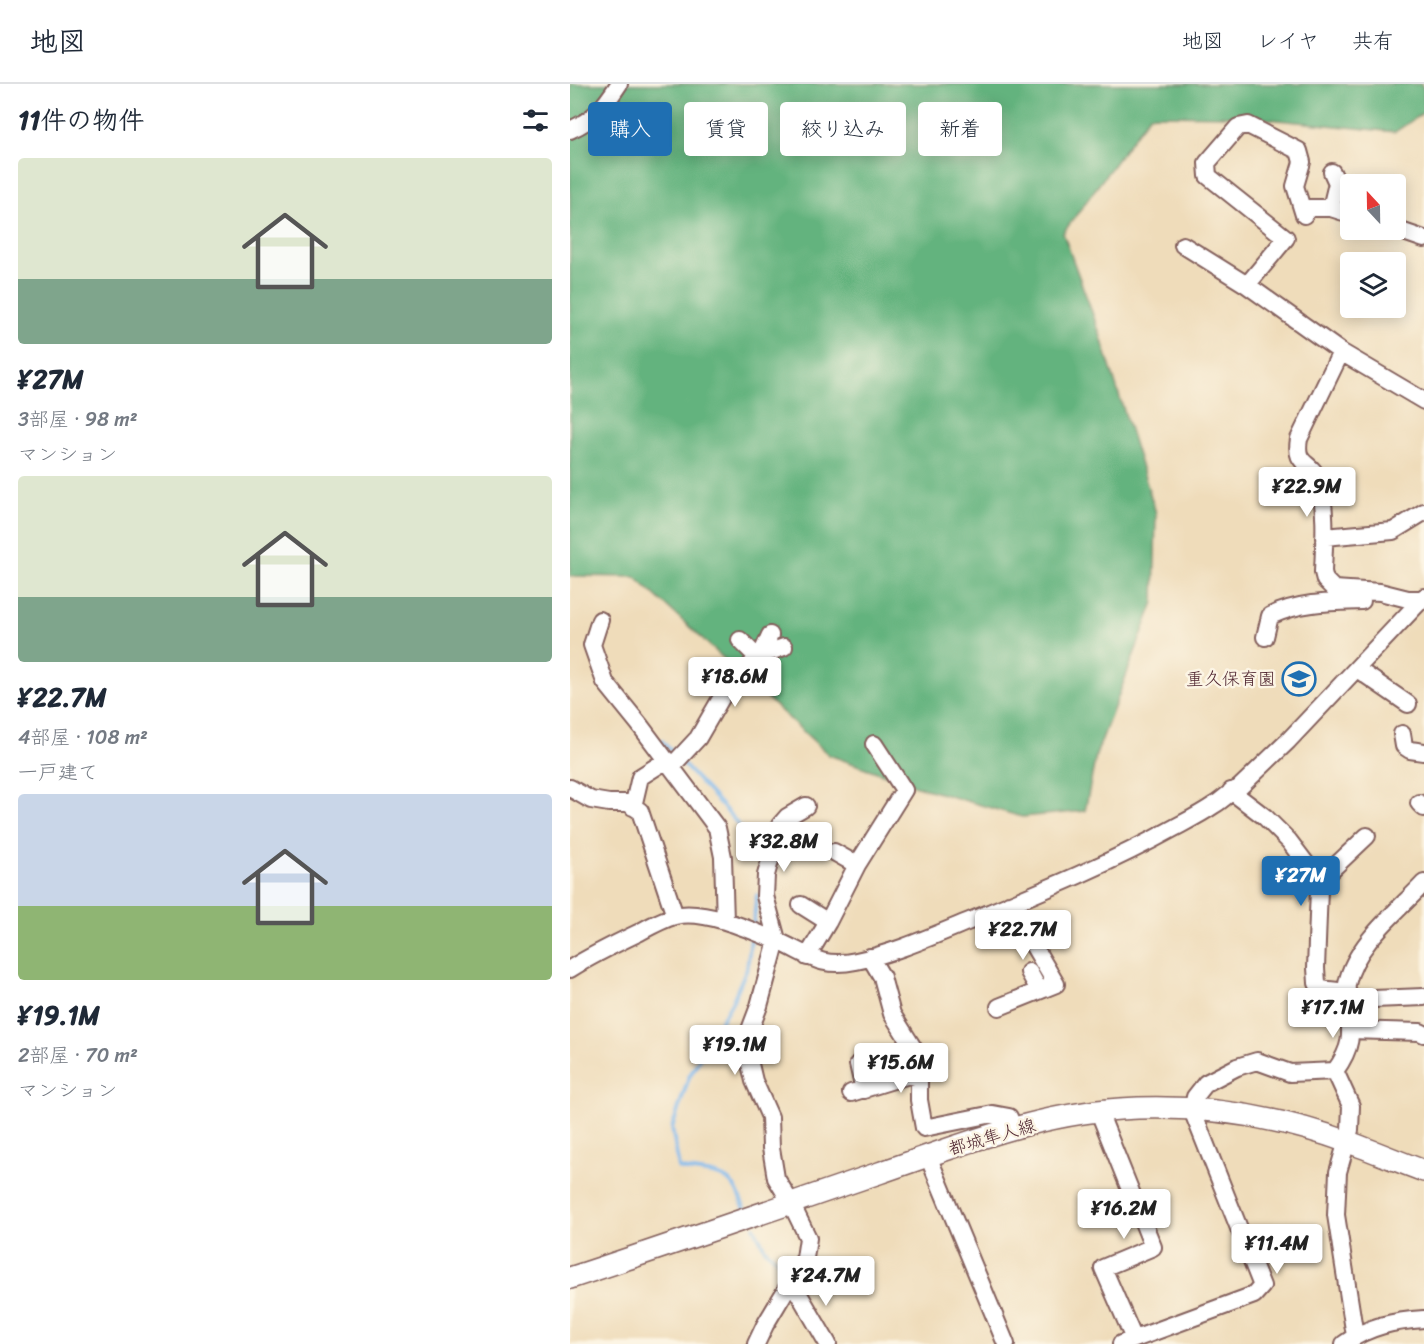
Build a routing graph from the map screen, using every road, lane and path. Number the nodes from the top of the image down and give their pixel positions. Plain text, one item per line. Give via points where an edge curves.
1 (619, 84) edge
2 (570, 130) edge
3 (1332, 172) dead end
4 (1331, 208) junction
5 (1340, 211) edge
6 (1304, 214) junction
7 (1406, 233) edge
8 (1286, 237) junction
9 (1424, 239) edge
10 (1183, 245) dead end
11 (1247, 285) junction
12 (1341, 352) junction
13 (1424, 401) edge
14 (1424, 512) edge
15 (1324, 537) junction
16 (1418, 598) edge
17 (600, 620) dead end
18 (770, 635) dead end
19 (1265, 637) dead end
20 (740, 639) dead end
21 (784, 647) dead end
22 (760, 657) junction
23 (1357, 669) junction
24 (1408, 704) dead end
25 (1402, 734) dead end
26 (874, 744) dead end
27 (1424, 752) edge
28 (674, 761) junction
29 (570, 788) edge
30 (1231, 791) junction
31 (807, 806) dead end
32 (633, 807) junction
33 (1367, 836) dead end
34 (834, 852) dead end
35 (857, 865) junction
36 (1317, 878) junction
37 (1424, 883) edge
38 (1009, 904) junction
39 (801, 905) dead end
40 (675, 916) junction
41 (725, 921) junction
42 (828, 922) junction
43 (777, 940) junction
44 (807, 957) junction
45 (870, 957) junction
46 (570, 969) edge
47 (1029, 972) dead end
48 (1039, 990) junction
49 (1348, 996) junction
50 (1424, 998) edge
51 (999, 1007) dead end
52 (1350, 1030) junction
53 (1424, 1034) edge
54 (858, 1064) dead end
55 (1335, 1071) junction
56 (919, 1078) junction
57 (1192, 1110) junction
58 (1099, 1112) junction
59 (1014, 1129) junction
60 (1347, 1141) junction
61 (928, 1156) junction
62 (1424, 1172) edge
63 (791, 1203) junction
64 (570, 1278) edge
65 (794, 1278) junction
66 (1424, 1319) edge
67 (1350, 1340) edge
68 (1127, 1342) edge
69 (756, 1344) edge
70 (828, 1344) edge
71 (1006, 1344) edge

1 - 2 street via 597,114
3 - 4 street via 1337,183
4 - 5 street
4 - 6 street via 1309,208
6 - 8 street
6 - 8 street via 1295,186 1302,162 1299,151 1248,125 1238,127 1208,163 1208,176
7 - 9 street
8 - 11 street
10 - 11 street
11 - 12 street
12 - 13 street
12 - 15 street via 1299,439 1297,452 1318,481
14 - 15 street via 1393,531
15 - 16 street via 1323,572 1334,589
16 - 19 street via 1318,602 1284,609 1270,616
16 - 23 street
17 - 28 street via 592,645 605,682
18 - 22 street
20 - 22 street
21 - 22 street
22 - 28 street via 727,688 698,738
23 - 24 street
23 - 30 street via 1288,741 1239,788
25 - 27 street via 1404,746
26 - 35 street via 904,790
28 - 32 street via 640,777
28 - 41 street via 717,828 723,857
29 - 32 street via 591,800 628,803
30 - 36 street via 1288,841
30 - 38 street via 1195,816 1111,861
31 - 43 street via 780,825 766,875 765,896
32 - 40 street via 640,811
33 - 36 street via 1329,872
34 - 35 street
35 - 42 street
36 - 49 street via 1317,983 1320,989
37 - 49 street via 1376,932 1352,965 1346,986
38 - 45 street
38 - 48 street via 1056,984
39 - 42 street
40 - 41 street
40 - 46 street
41 - 43 street
42 - 44 street
43 - 44 street
43 - 63 street via 745,1043 754,1081 770,1117 776,1178
44 - 45 street via 842,964
45 - 56 street via 882,977 892,1014 919,1057
47 - 48 street
48 - 51 street
49 - 50 street
49 - 52 street
52 - 53 street
52 - 55 street via 1347,1055
54 - 56 street via 858,1091 909,1075
55 - 57 street via 1290,1073 1257,1061 1206,1083 1195,1097
55 - 60 street via 1352,1106
56 - 59 street via 924,1128 993,1114 1009,1117
57 - 58 main road, 都城隼人線
57 - 60 main road, 都城隼人線 via 1244,1114
57 - 68 street via 1262,1286 1254,1295
58 - 59 main road, 都城隼人線
58 - 68 street via 1153,1247 1102,1268
59 - 61 main road, 都城隼人線
60 - 62 main road, 都城隼人線
60 - 67 street via 1338,1172 1336,1215
61 - 63 main road, 都城隼人線
61 - 71 street
63 - 64 main road, 都城隼人線
63 - 65 street via 808,1238 805,1258
65 - 69 street
65 - 70 street via 793,1284
66 - 67 street via 1385,1324

